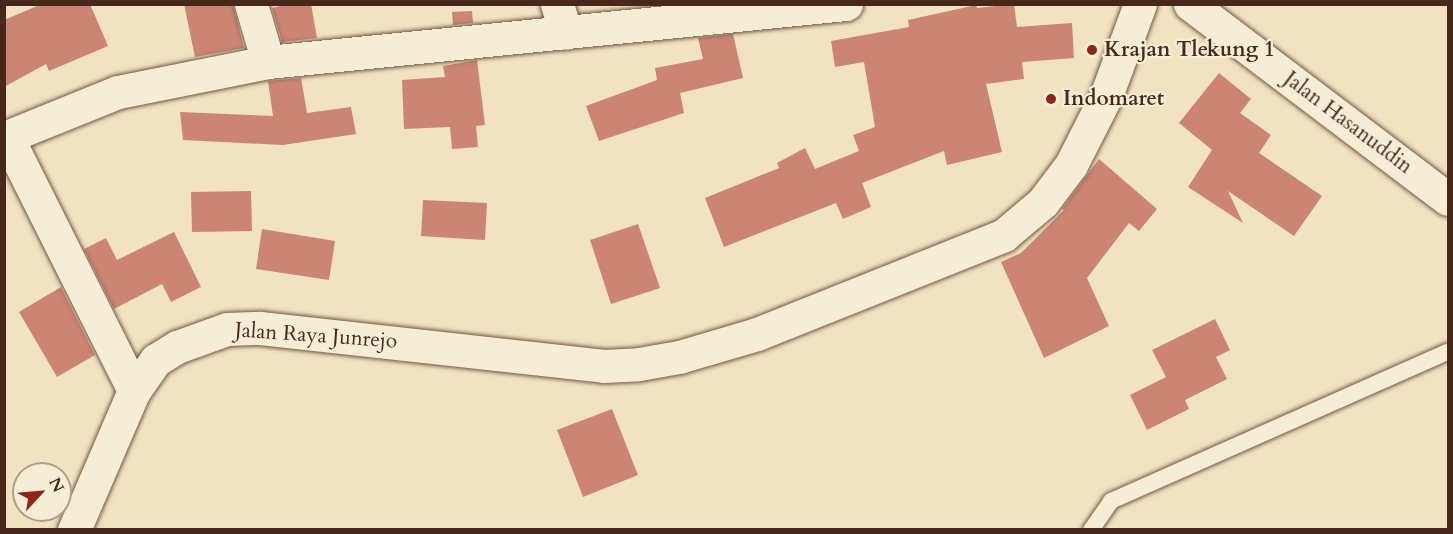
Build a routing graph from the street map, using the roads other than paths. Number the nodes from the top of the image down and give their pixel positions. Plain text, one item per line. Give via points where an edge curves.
1 (251, 4) edge
2 (846, 4) edge
3 (1140, 4) edge
4 (1190, 4) edge
5 (562, 19) edge
6 (268, 62) junction
7 (6, 138) edge
8 (1449, 199) edge
9 (1449, 352) edge
10 (134, 391) junction
11 (74, 530) edge
12 (1091, 530) edge

1 - 6 street
2 - 5 street
3 - 10 street, Jalan Raya Junrejo via 1106,96 1071,165 1043,202 1004,235 822,311 679,357 604,366 260,328 226,329 177,347 156,360
4 - 8 street, Jalan Hasanuddin
5 - 6 street
6 - 7 street via 118,92
7 - 10 street
9 - 12 lane via 1111,501
10 - 11 street, Jalan Raya Junrejo

